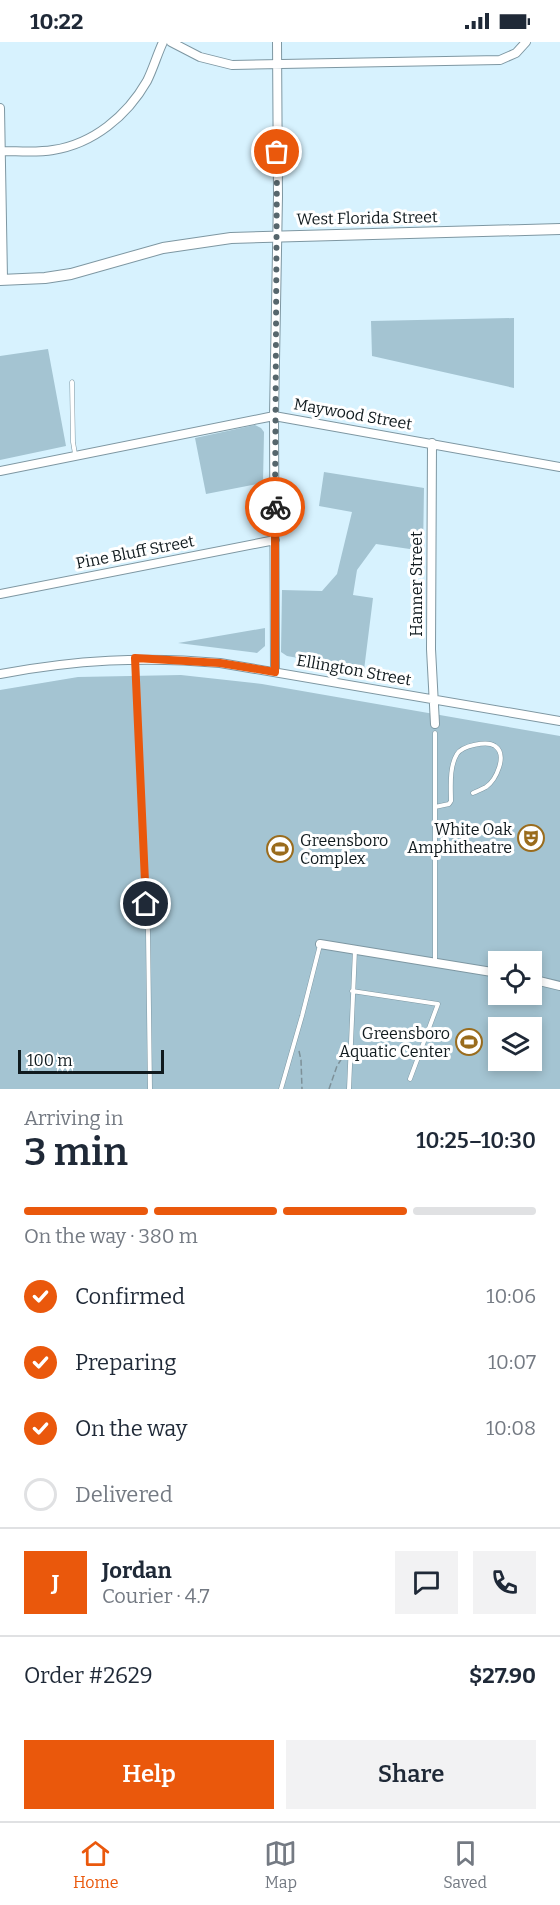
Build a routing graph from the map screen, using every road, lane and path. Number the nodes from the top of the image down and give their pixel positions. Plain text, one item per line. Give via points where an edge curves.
1 (163, 42) edge
2 (171, 42) edge
3 (277, 42) edge
4 (526, 42) edge
5 (277, 64) junction
6 (0, 108) edge
7 (2, 151) junction
8 (560, 229) edge
9 (277, 235) junction
10 (1, 279) edge
11 (72, 382) dead end
12 (274, 416) junction
13 (432, 443) junction
14 (75, 455) junction
15 (560, 467) edge
16 (0, 471) edge
17 (275, 540) junction
18 (0, 594) edge
19 (135, 658) junction
20 (275, 672) junction
21 (0, 674) edge
22 (434, 699) junction
23 (560, 721) edge
24 (435, 728) joint
25 (473, 793) dead end
26 (435, 807) junction
27 (320, 944) joint
28 (355, 949) junction
29 (435, 963) junction
30 (488, 971) edge
31 (542, 982) edge
32 (560, 986) edge
33 (352, 992) junction
34 (296, 1039) junction
35 (350, 1044) junction
36 (410, 1079) dead end
37 (150, 1089) edge
38 (281, 1089) edge
39 (302, 1089) edge
40 (329, 1089) edge
41 (349, 1089) edge

1 - 7 street via 147,80 125,113 96,135 52,150
2 - 5 street via 200,57 232,64
3 - 5 street
4 - 5 street via 516,53 500,60
5 - 9 street
6 - 7 street
7 - 10 street
8 - 9 main road, West Florida Street
9 - 10 main road, West Florida Street via 194,242 83,272
9 - 12 street
11 - 14 lane
12 - 13 street, Maywood Street
12 - 14 street, Maywood Street
12 - 17 street
13 - 15 street, Maywood Street
13 - 22 street, Hanner Street
14 - 16 street, Maywood Street
17 - 18 street, Pine Bluff Street
17 - 20 street
19 - 20 street, Ellington Street via 220,663
19 - 21 street, Ellington Street via 75,662
19 - 37 lane via 148,932
20 - 22 street, Ellington Street
22 - 23 street, Ellington Street
22 - 24 street, Hanner Street
24 - 26 lane
25 - 26 lane via 488,786 496,775 500,764 497,746 474,744 462,748 453,765 451,801
26 - 29 lane
27 - 28 street
27 - 34 lane
28 - 29 street
28 - 33 lane
29 - 30 street
31 - 32 street
33 - 35 lane
33 - 36 lane via 438,1004
34 - 38 lane
34 - 39 path
35 - 40 path
35 - 41 lane

